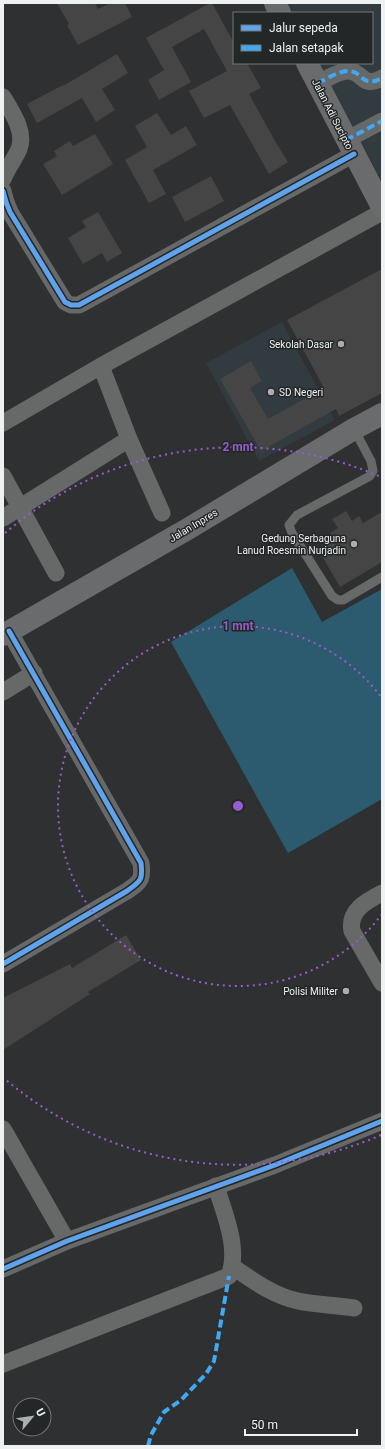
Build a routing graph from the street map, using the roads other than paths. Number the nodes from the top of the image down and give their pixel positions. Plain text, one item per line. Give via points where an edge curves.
1 (275, 3) edge
2 (280, 12) edge
3 (308, 64) edge
4 (382, 78) edge
5 (318, 83) junction
6 (3, 96) edge
7 (382, 122) edge
8 (350, 147) junction
9 (3, 179) edge
10 (3, 191) edge
11 (382, 207) edge
12 (382, 212) edge
13 (101, 366) junction
14 (382, 414) edge
15 (3, 424) edge
16 (354, 429) junction
17 (129, 439) junction
18 (3, 476) edge
19 (21, 508) junction
20 (162, 513) dead end
21 (3, 518) edge
22 (56, 573) dead end
23 (382, 577) edge
24 (6, 633) edge
25 (34, 673) junction
26 (3, 692) edge
27 (382, 894) edge
28 (3, 964) edge
29 (382, 983) edge
30 (382, 1121) edge
31 (3, 1129) edge
32 (216, 1186) junction
33 (67, 1241) junction
34 (233, 1266) junction
35 (3, 1269) edge
36 (354, 1308) dead end
37 (3, 1364) edge

1 - 2 main road
3 - 5 main road, Jalan Adi Sucipto
4 - 5 street via 368,82 348,71
5 - 8 main road, Jalan Adi Sucipto
6 - 9 street via 15,117 21,135 20,148
7 - 8 street
8 - 10 street via 79,305 65,302 10,212
8 - 11 main road, Jalan Adi Sucipto
12 - 13 street
13 - 15 street
13 - 17 street
14 - 16 main road, Jalan Inpres
16 - 23 lane via 371,461 373,471 370,476 297,515 289,525 292,534 332,596 338,600 343,600
16 - 24 main road, Jalan Inpres via 186,530
17 - 19 street
17 - 20 street
18 - 19 street
19 - 21 street
19 - 22 street
24 - 25 street
25 - 26 street
25 - 28 street via 140,863 142,875 139,882 127,891
27 - 29 street via 357,908 350,923
30 - 32 street
31 - 33 street
32 - 33 street
32 - 34 street via 230,1236
33 - 35 street
34 - 36 street via 256,1283 283,1296 298,1301
34 - 37 street via 229,1276

